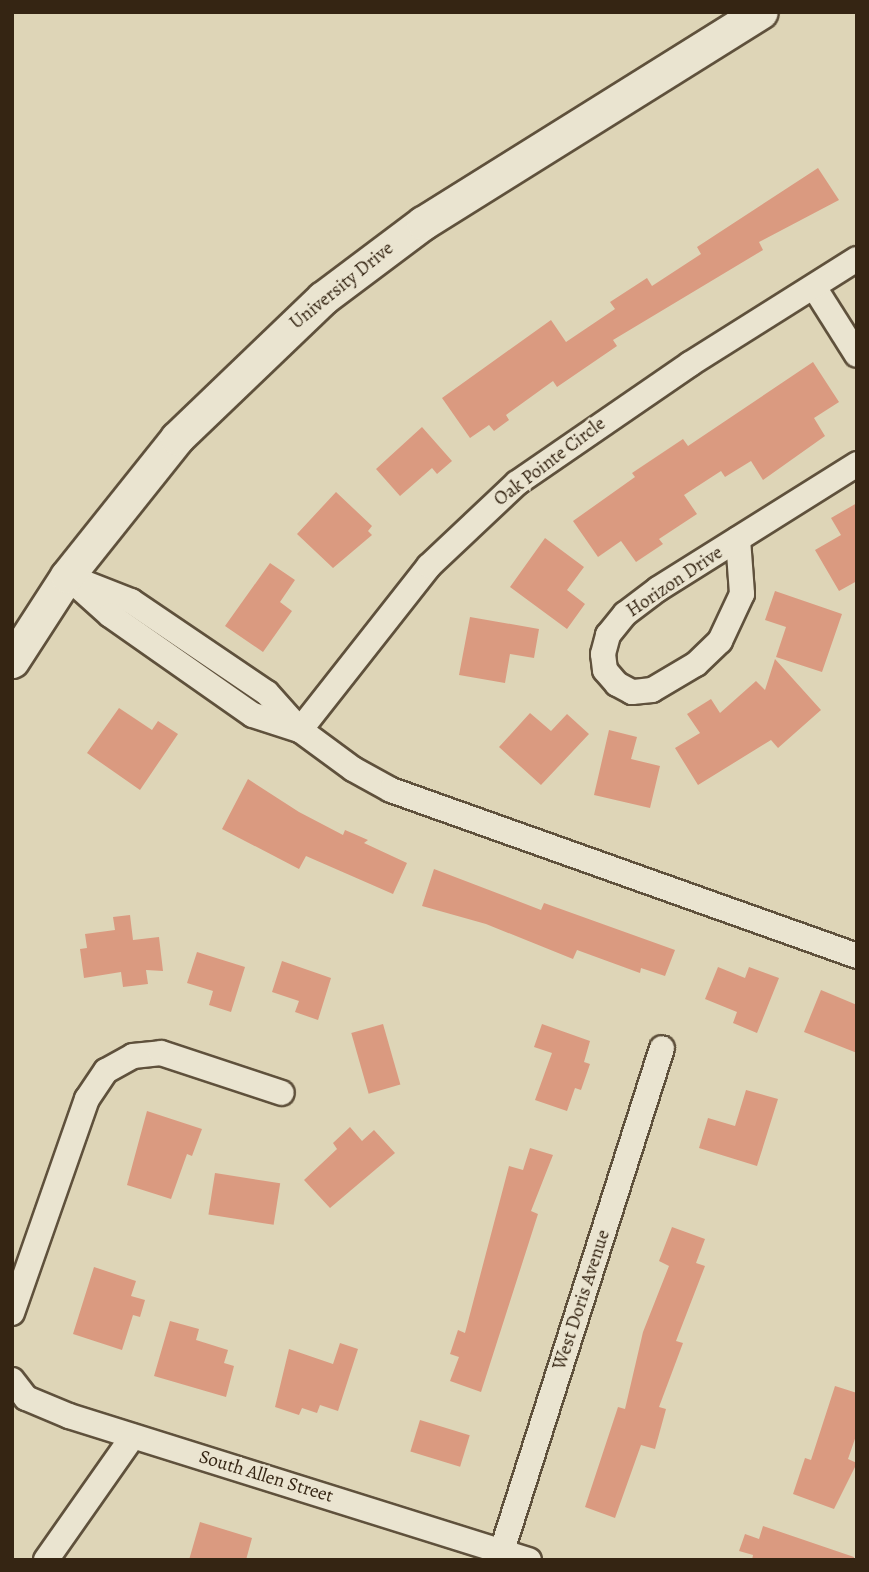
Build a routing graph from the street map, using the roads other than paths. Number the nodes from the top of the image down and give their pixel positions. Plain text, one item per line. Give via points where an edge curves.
1 (761, 12) edge
2 (857, 259) edge
3 (814, 286) junction
4 (857, 355) edge
5 (857, 464) edge
6 (738, 539) junction
7 (67, 576) junction
8 (12, 661) edge
9 (300, 730) junction
10 (857, 957) edge
11 (662, 1048) dead end
12 (282, 1093) dead end
13 (12, 1313) edge
14 (12, 1380) edge
15 (133, 1436) junction
16 (501, 1556) edge
17 (46, 1560) edge
18 (528, 1560) edge

1 - 7 main road, University Drive via 423,223 323,298 177,438
2 - 3 street, Oak Pointe Circle
3 - 4 street
3 - 9 street, Oak Pointe Circle via 690,363 517,483 429,566
5 - 6 street, Horizon Drive
6 - 6 street, Horizon Drive via 742,594 720,641 696,664 652,690 632,692 617,684 603,662 604,645 613,626 658,589
7 - 8 main road, University Drive
7 - 9 street via 131,601 267,693
9 - 10 street via 353,769 429,806
11 - 16 street, West Doris Avenue
12 - 13 street via 161,1053 133,1056 106,1071 87,1099
14 - 15 street, South Allen Street via 41,1407
15 - 16 street, South Allen Street
15 - 17 street
16 - 18 street, South Allen Street

